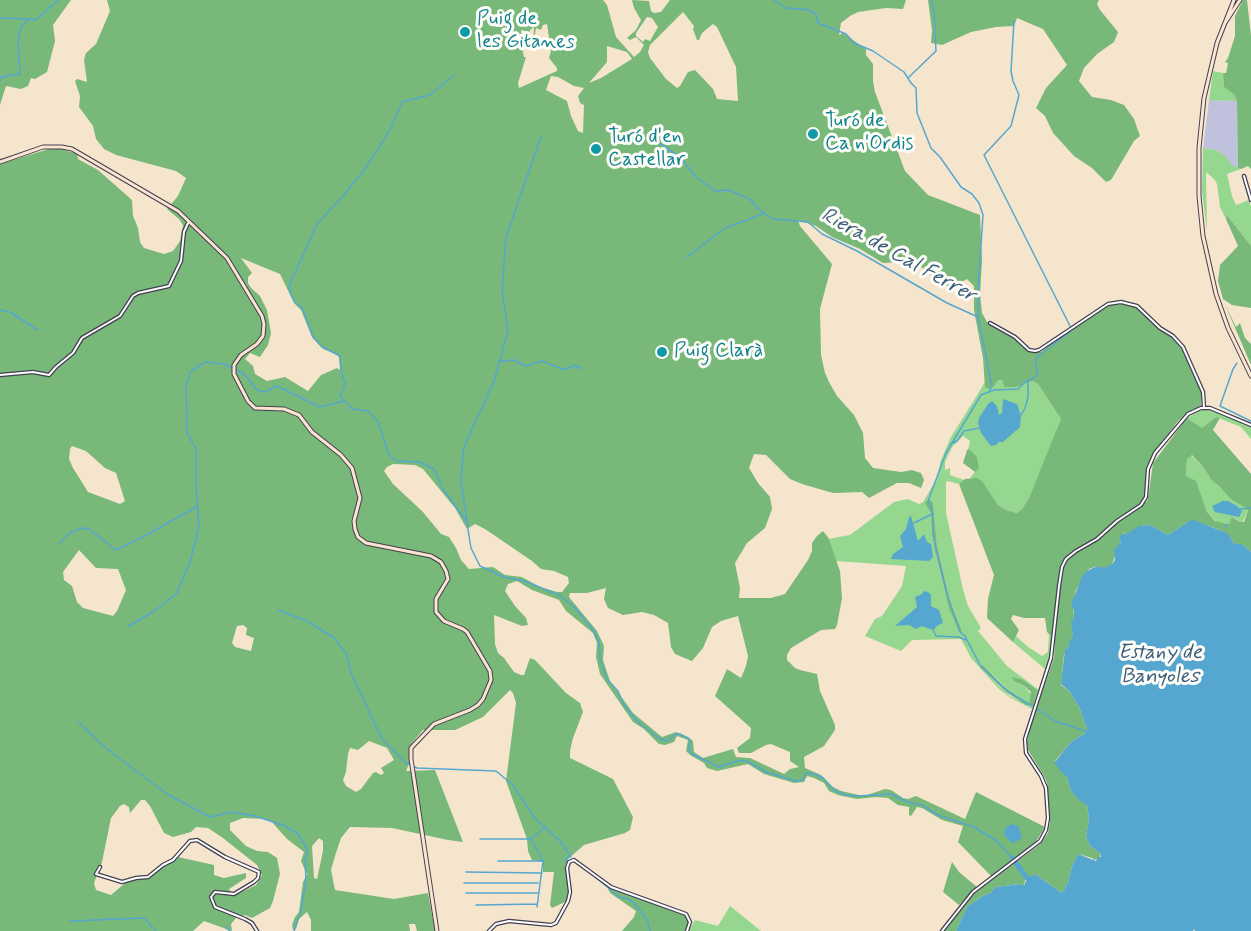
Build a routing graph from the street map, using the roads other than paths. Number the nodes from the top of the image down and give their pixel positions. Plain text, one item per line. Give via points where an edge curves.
1 (1233, 0) edge
2 (1240, 0) edge
3 (1224, 24) junction
4 (0, 162) edge
5 (1244, 176) dead end
6 (1251, 198) edge
7 (188, 223) junction
8 (990, 323) dead end
9 (0, 375) edge
10 (1251, 376) edge
11 (1204, 407) junction
12 (1251, 425) edge
13 (100, 867) dead end
14 (257, 931) edge
15 (437, 931) edge
16 (489, 931) edge
17 (687, 931) edge
18 (942, 931) edge

1 - 3 main road
2 - 3 main road
3 - 10 main road via 1202,112 1199,196 1216,294
4 - 7 main road via 43,147 72,149 178,211
5 - 6 street
7 - 9 street via 181,261 169,286 133,296 120,316 82,338 73,353 49,375
7 - 15 main road via 227,258 264,324 261,341 234,365 248,401 255,408 285,409 299,415 352,468 360,498 354,529 358,537 366,543 430,556 441,562 448,579 436,599 436,612 444,621 466,632 490,671 488,690 478,705 434,724 411,748
8 - 11 street via 1035,351 1108,304 1137,306 1183,347 1203,392
11 - 12 street
11 - 18 street via 1184,418 1155,453 1141,505 1063,563 1051,658 1025,739 1026,753 1046,788 1045,834 973,892
13 - 14 street via 96,874 123,882 148,877 173,860 190,841 197,840 259,872 254,882 234,894 215,892 211,897 215,908 245,919
16 - 17 street via 496,924 509,921 556,923 568,901 567,868 574,860 611,886 687,914

